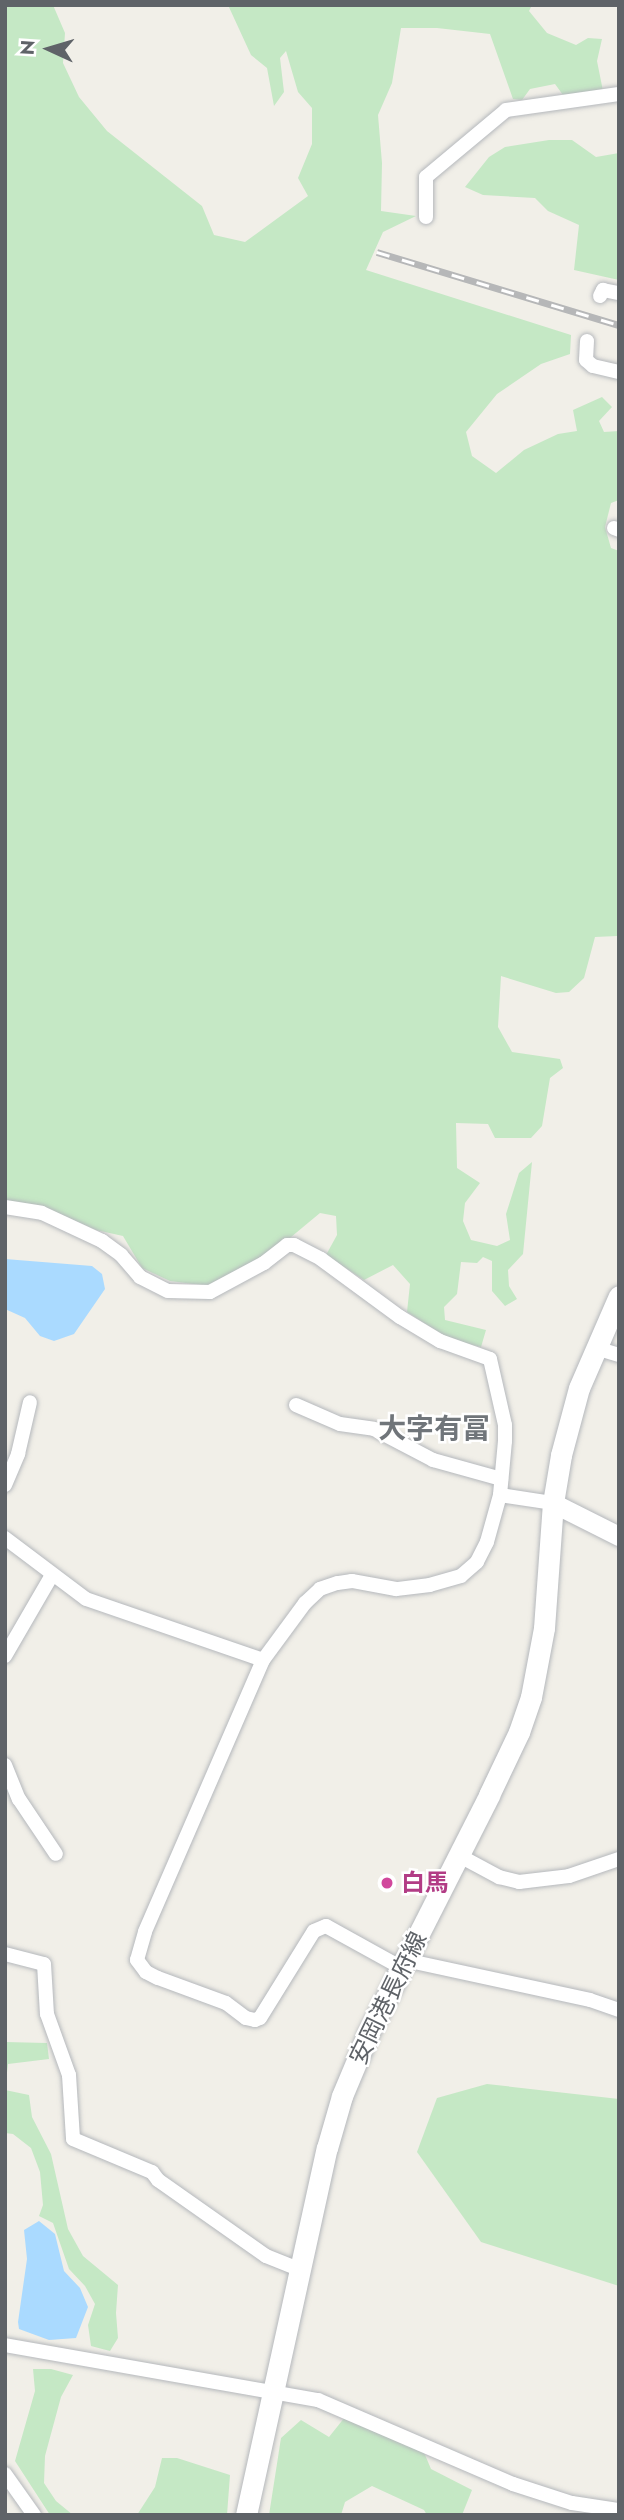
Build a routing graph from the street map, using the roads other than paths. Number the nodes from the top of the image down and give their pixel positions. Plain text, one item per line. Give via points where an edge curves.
1 (619, 94) edge
2 (426, 217) dead end
3 (619, 293) edge
4 (600, 296) dead end
5 (587, 341) dead end
6 (619, 372) edge
7 (5, 1207) edge
8 (619, 1296) edge
9 (596, 1348) junction
10 (619, 1355) edge
11 (30, 1402) dead end
12 (296, 1405) dead end
13 (501, 1479) junction
14 (5, 1485) edge
15 (500, 1495) junction
16 (553, 1503) junction
17 (619, 1536) edge
18 (5, 1538) edge
19 (52, 1575) junction
20 (5, 1656) edge
21 (263, 1660) junction
22 (5, 1765) edge
23 (56, 1854) dead end
24 (458, 1854) junction
25 (619, 1859) edge
26 (5, 1954) edge
27 (403, 1964) junction
28 (619, 2010) edge
29 (300, 2270) junction
30 (5, 2345) edge
31 (274, 2390) junction
32 (5, 2474) edge
33 (619, 2510) edge
34 (34, 2515) edge
35 (246, 2515) edge

1 - 2 street via 506,110 426,177
3 - 4 street via 603,290
5 - 6 street via 586,360
7 - 13 street via 42,1213 102,1241 141,1277 168,1291 210,1292 287,1245 321,1259 400,1317 452,1346 490,1359 505,1425
8 - 9 main road, 安岡港長府線
9 - 10 street
9 - 16 main road, 安岡港長府線 via 579,1388
11 - 14 street via 18,1454
12 - 13 street via 340,1424 374,1429 433,1460
13 - 15 street
15 - 16 street
15 - 21 street via 487,1542 477,1562 461,1576 396,1589 352,1581 320,1589
16 - 17 street
16 - 24 main road, 安岡港長府線 via 544,1628 531,1696 519,1732
18 - 19 street
19 - 20 street
19 - 21 street via 86,1599
21 - 27 street via 137,1960 158,1979 226,2003 256,2020 314,1931 326,1926
22 - 23 street via 19,1799
24 - 25 street via 499,1877 519,1882 569,1876
24 - 27 main road, 安岡港長府線
26 - 29 street via 44,1964 47,2014 69,2075 73,2139 152,2172 266,2256
27 - 28 street via 590,2000
27 - 29 main road, 安岡港長府線 via 342,2096
29 - 31 main road, 安岡港長府線
30 - 31 street
31 - 33 street via 318,2400 541,2494
31 - 35 main road, 安岡港長府線
32 - 34 street

